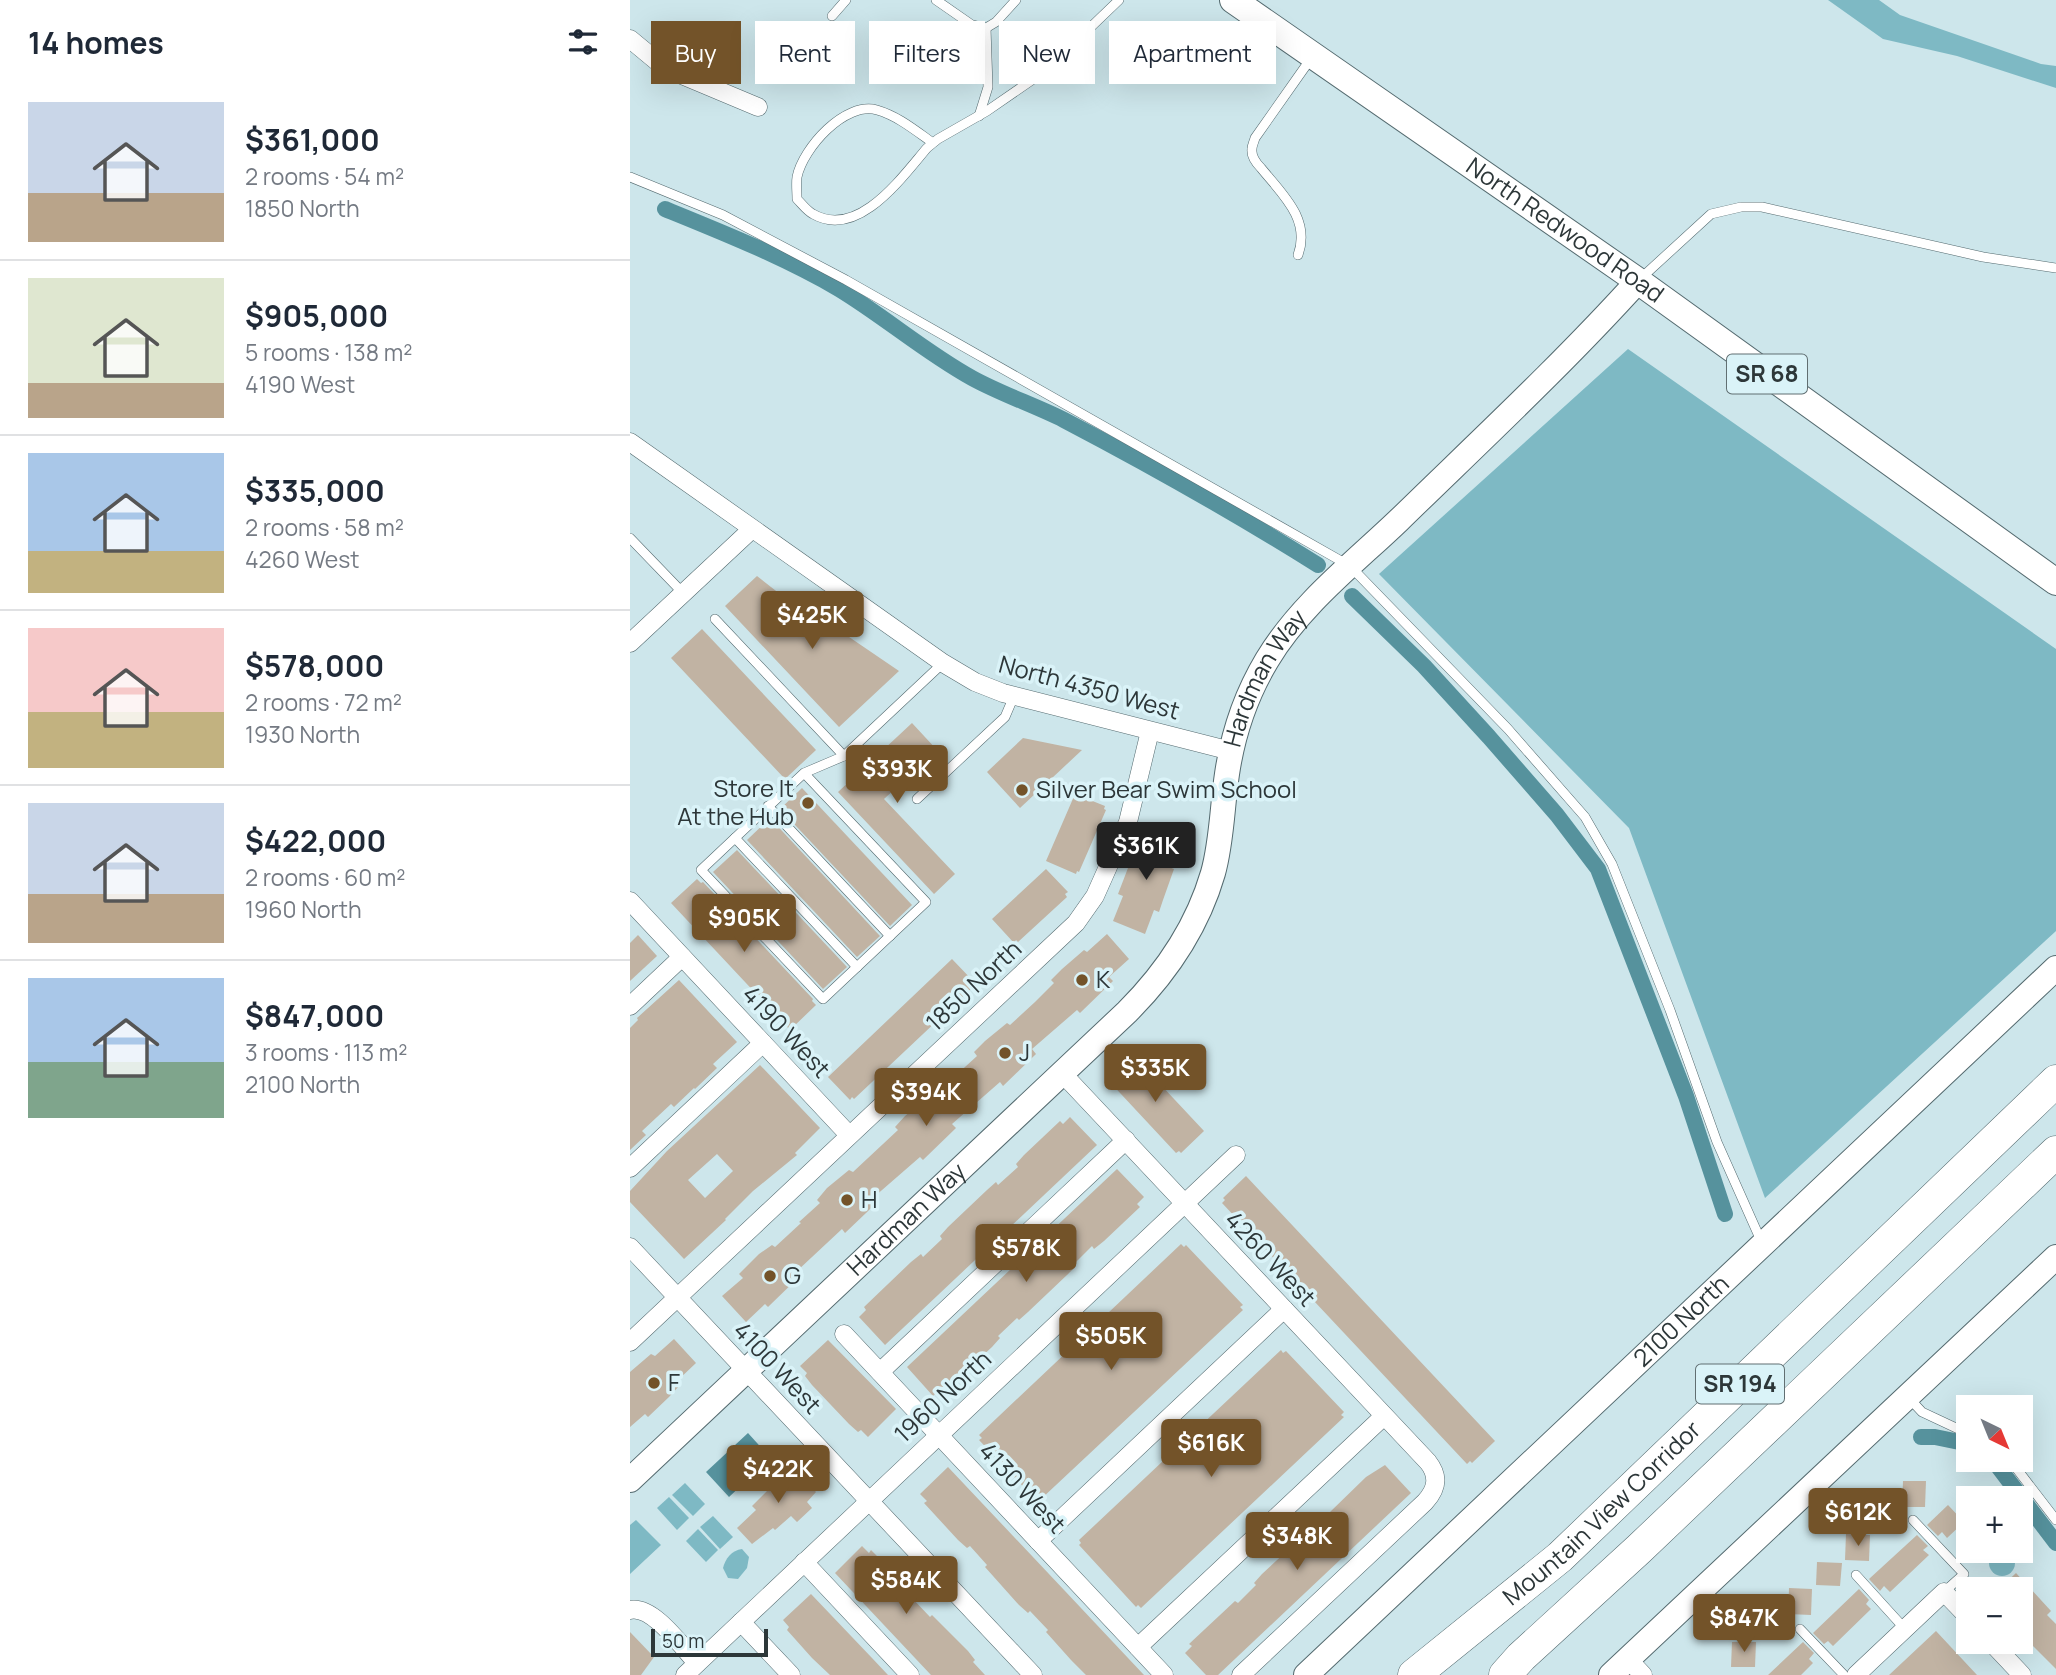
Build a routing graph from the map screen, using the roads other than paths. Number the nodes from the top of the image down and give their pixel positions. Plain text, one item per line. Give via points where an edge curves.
1 (846, 0) edge
2 (936, 0) edge
3 (1016, 0) edge
4 (1119, 0) edge
5 (1233, 0) edge
6 (832, 16) dead end
7 (986, 28) junction
8 (630, 39) edge
9 (1313, 56) junction
10 (758, 107) dead end
11 (979, 116) junction
12 (933, 143) junction
13 (630, 177) edge
14 (1298, 255) dead end
15 (2056, 268) edge
16 (1638, 281) junction
17 (630, 442) edge
18 (752, 529) junction
19 (630, 538) edge
20 (1350, 566) junction
21 (2056, 582) edge
22 (683, 593) junction
23 (715, 619) dead end
24 (630, 643) edge
25 (943, 663) junction
26 (1014, 696) junction
27 (1150, 731) junction
28 (1231, 751) junction
29 (844, 757) junction
30 (804, 773) junction
31 (917, 799) dead end
32 (768, 806) junction
33 (734, 838) junction
34 (630, 901) edge
35 (890, 936) junction
36 (682, 957) junction
37 (857, 967) junction
38 (2056, 968) edge
39 (630, 1006) edge
40 (762, 1043) junction
41 (1062, 1073) junction
42 (2056, 1082) edge
43 (849, 1135) junction
44 (1126, 1140) junction
45 (2056, 1152) edge
46 (1236, 1155) dead end
47 (630, 1168) edge
48 (1185, 1203) junction
49 (1763, 1245) junction
50 (630, 1247) edge
51 (2056, 1257) edge
52 (677, 1297) junction
53 (1284, 1309) junction
54 (844, 1334) dead end
55 (630, 1342) edge
56 (746, 1371) junction
57 (880, 1372) junction
58 (1907, 1396) junction
59 (1384, 1416) junction
60 (1956, 1428) edge
61 (939, 1435) junction
62 (2019, 1472) edge
63 (630, 1480) edge
64 (869, 1501) junction
65 (1913, 1520) dead end
66 (2056, 1520) edge
67 (1038, 1541) junction
68 (804, 1562) junction
69 (1856, 1575) dead end
70 (1944, 1592) junction
71 (1956, 1604) edge
72 (634, 1610) edge
73 (741, 1622) junction
74 (1800, 1629) dead end
75 (1905, 1629) junction
76 (1138, 1647) junction
77 (2002, 1654) edge
78 (691, 1669) edge
79 (1627, 1670) edge
80 (791, 1675) edge
81 (910, 1675) edge
82 (1033, 1675) edge
83 (1164, 1675) edge
84 (1241, 1675) edge
85 (1306, 1675) edge
86 (1414, 1675) edge
87 (1506, 1675) edge
88 (1844, 1675) edge
89 (1856, 1675) edge
90 (2022, 1675) edge

1 - 6 lane
2 - 7 lane via 972,25
3 - 7 lane
4 - 11 lane via 1045,71
5 - 9 main road, North Redwood Road / SR 68
7 - 11 lane via 988,87
8 - 10 street via 671,72
9 - 14 lane via 1255,138 1252,149 1254,160 1300,221
9 - 16 main road, North Redwood Road / SR 68
11 - 12 lane
12 - 12 lane via 891,190 860,215 832,221 811,214 797,199 797,177 806,156 841,117 876,109
13 - 20 lane via 723,215 846,280
15 - 16 lane via 1983,257 1762,207 1741,207 1712,214
16 - 20 main road, Hardman Way via 1526,398
16 - 21 main road, North Redwood Road / SR 68
17 - 18 street, North 4350 West
18 - 22 street
18 - 25 street, North 4350 West
19 - 22 lane
20 - 28 main road, Hardman Way via 1297,619 1268,658 1247,698
20 - 49 lane via 1508,729 1585,817 1612,864 1717,1142
22 - 24 street
23 - 29 lane
25 - 26 street, North 4350 West via 975,682
25 - 29 lane
26 - 27 street, North 4350 West
26 - 31 lane via 1004,717
27 - 28 street, North 4350 West
27 - 43 street, 1850 North via 1128,822 1083,916
28 - 41 main road, Hardman Way via 1212,875 1186,938 1147,993
29 - 30 lane
30 - 32 lane
30 - 35 lane via 926,902
32 - 33 lane
32 - 35 lane
33 - 37 lane
33 - 37 lane via 701,870 794,970 823,999
34 - 36 street, 4190 West
35 - 37 lane
36 - 39 street
36 - 40 street, 4190 West
38 - 49 main road, 2100 North
40 - 43 street, 4190 West
40 - 47 street
41 - 44 street, 4260 West
41 - 56 main road, Hardman Way
42 - 86 highway, Mountain View Corridor / SR 194 via 1560,1557
43 - 52 street, 1850 North
44 - 48 street, 4260 West
44 - 57 street
45 - 87 highway, Mountain View Corridor / SR 194
46 - 48 street, 1960 North
48 - 53 street, 4260 West
48 - 61 street, 1960 North
49 - 85 main road, 2100 North
50 - 52 street, 4100 West
51 - 58 main road
52 - 55 street, 1850 North
52 - 56 street, 4100 West
53 - 59 street, 4260 West
53 - 67 street
54 - 57 street, 4130 West
56 - 63 main road, Hardman Way
56 - 64 street, 4100 West
57 - 61 street, 4130 West
58 - 60 lane via 1922,1412
58 - 79 main road
59 - 76 street
59 - 84 street, 4260 West via 1432,1468 1434,1490
61 - 64 street, 1960 North
61 - 67 street, 4130 West
62 - 66 lane
64 - 68 street, 1960 North
64 - 82 street, 4100 West
65 - 70 lane via 1964,1574
67 - 76 street, 4130 West
68 - 73 street, 1960 North
68 - 81 street
69 - 75 lane
70 - 71 street
70 - 75 street
72 - 78 street via 656,1619
73 - 78 street, 1960 North
73 - 80 street
74 - 88 lane
75 - 89 street
76 - 83 street, 4130 West
77 - 90 street

